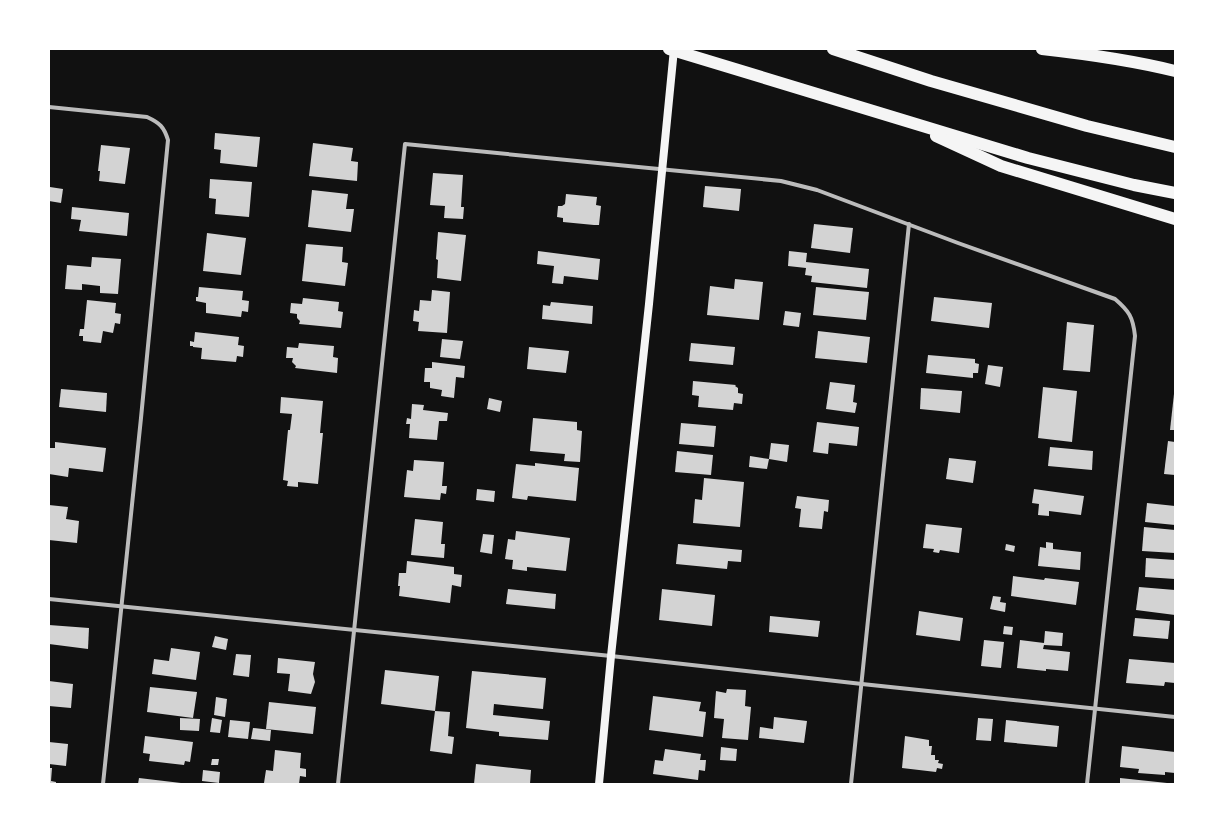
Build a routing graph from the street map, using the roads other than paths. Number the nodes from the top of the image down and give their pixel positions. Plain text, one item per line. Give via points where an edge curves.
1 (669, 49) edge
2 (674, 49) edge
3 (833, 49) edge
4 (1042, 49) edge
5 (1175, 71) edge
6 (49, 108) edge
7 (891, 116) junction
8 (1175, 147) edge
9 (662, 169) junction
10 (1175, 193) edge
11 (1175, 219) edge
12 (909, 224) junction
13 (49, 599) edge
14 (121, 606) junction
15 (354, 631) junction
16 (611, 656) junction
17 (862, 684) junction
18 (1094, 708) junction
19 (1175, 717) edge
20 (103, 784) edge
21 (338, 784) edge
22 (599, 784) edge
23 (851, 784) edge
24 (1087, 784) edge

1 - 7 highway
2 - 9 main road
3 - 8 highway via 1087,126
4 - 5 highway via 1102,56
6 - 14 street via 147,117 158,122 165,130 168,140
7 - 10 highway via 1028,158
7 - 11 highway via 1001,166
9 - 12 street via 781,181 817,190
9 - 15 street via 406,144
9 - 16 main road
12 - 17 street
12 - 18 street via 1115,299 1125,308 1133,322 1135,336
13 - 14 street
14 - 15 street
14 - 20 street
15 - 16 street
15 - 21 street
16 - 17 street
16 - 22 main road
17 - 18 street
17 - 23 street
18 - 19 street
18 - 24 street

